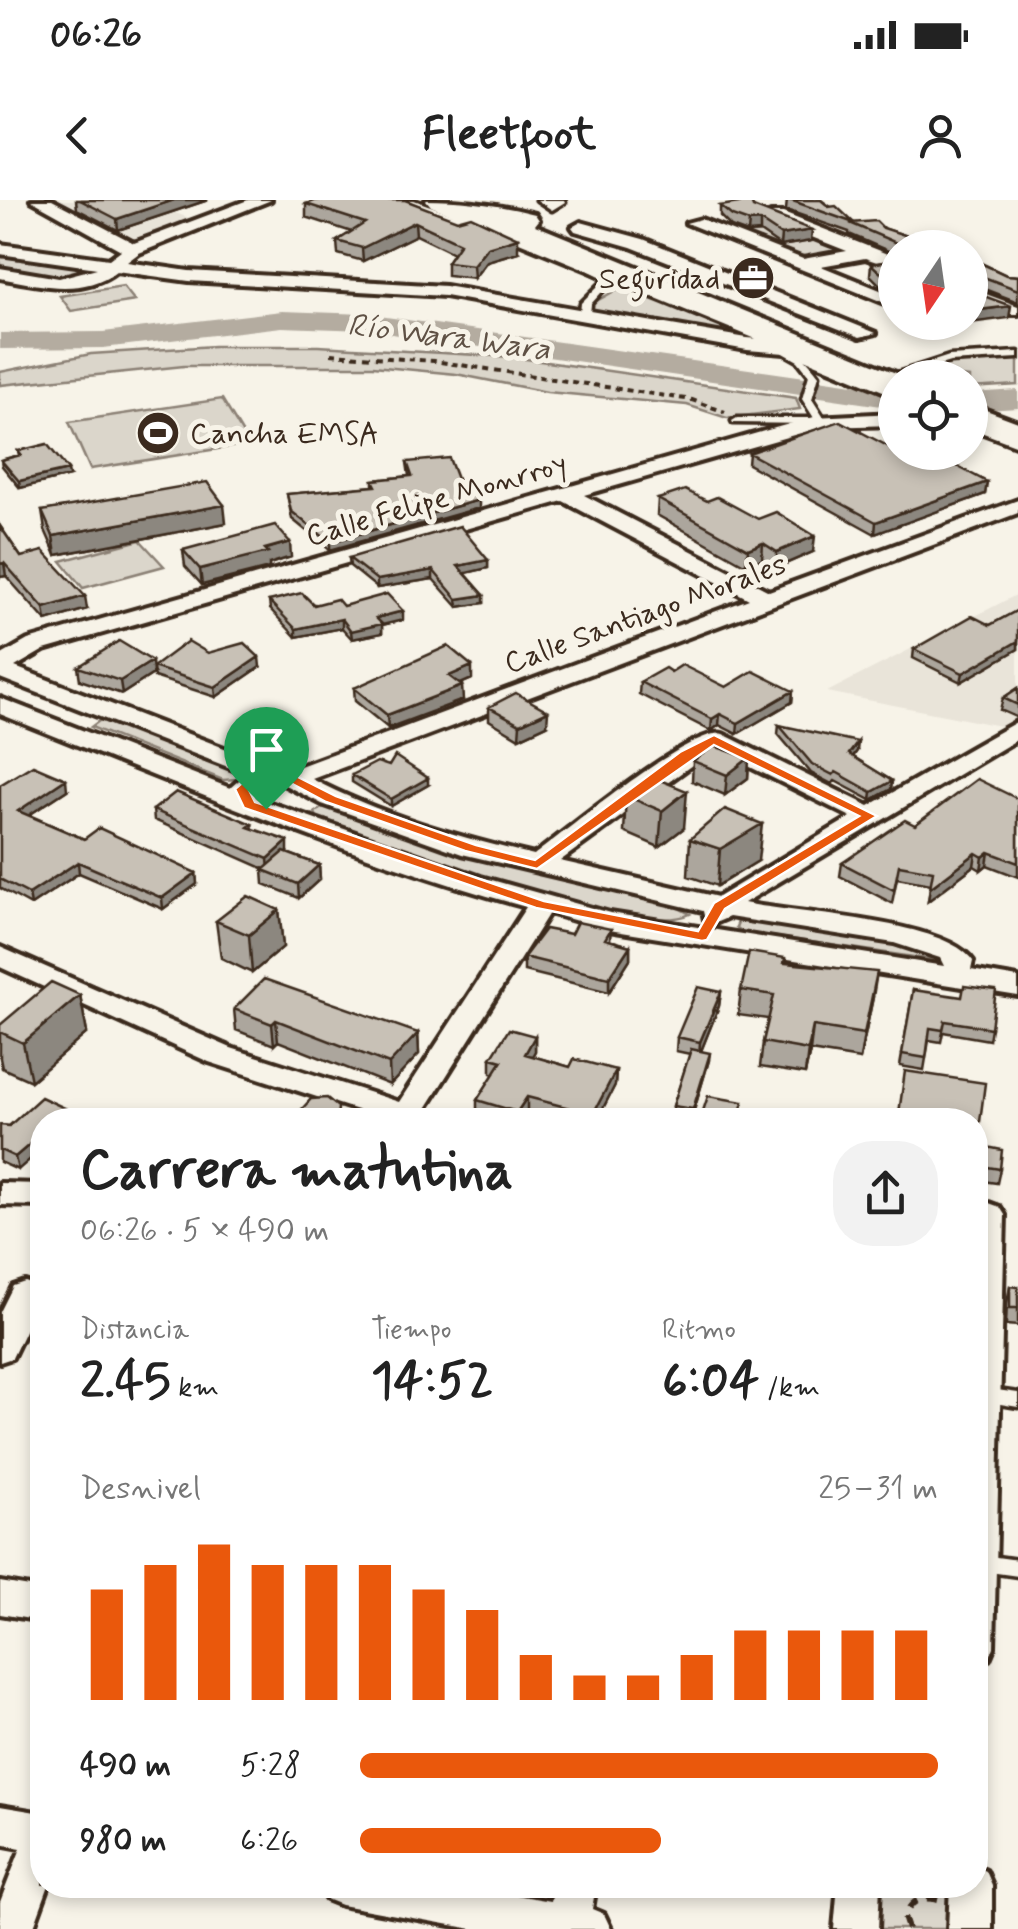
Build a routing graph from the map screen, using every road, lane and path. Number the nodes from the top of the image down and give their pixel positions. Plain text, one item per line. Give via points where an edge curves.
1 (39, 200) edge
2 (263, 200) edge
3 (406, 200) edge
4 (441, 200) edge
5 (551, 202) edge
6 (760, 210) edge
7 (491, 218) junction
8 (695, 224) dead end
9 (0, 249) edge
10 (133, 249) junction
11 (878, 257) edge
12 (878, 258) edge
13 (113, 266) junction
14 (807, 268) junction
15 (0, 273) edge
16 (715, 286) junction
17 (878, 295) edge
18 (988, 300) edge
19 (1012, 310) edge
20 (585, 314) junction
21 (867, 333) dead end
22 (797, 349) junction
23 (332, 354) dead end
24 (1018, 355) edge
25 (946, 360) edge
26 (878, 368) edge
27 (878, 372) edge
28 (878, 419) edge
29 (737, 421) dead end
30 (752, 421) junction
31 (821, 421) junction
32 (565, 494) junction
33 (1018, 506) edge
34 (767, 600) junction
35 (0, 668) edge
36 (71, 698) junction
37 (0, 705) edge
38 (36, 720) junction
39 (0, 728) edge
40 (1018, 728) edge
41 (288, 780) junction
42 (255, 805) junction
43 (870, 816) junction
44 (537, 865) junction
45 (541, 904) junction
46 (719, 906) junction
47 (702, 937) junction
48 (0, 956) edge
49 (955, 977) junction
50 (1018, 988) edge
51 (378, 1108) edge
52 (418, 1108) edge
53 (0, 1194) edge
54 (30, 1195) edge
55 (994, 1216) edge
56 (22, 1294) edge
57 (0, 1349) edge
58 (1000, 1398) edge
59 (988, 1480) edge
60 (988, 1564) edge
61 (1018, 1568) edge
62 (0, 1598) edge
63 (30, 1603) edge
64 (0, 1825) edge
65 (30, 1830) edge
66 (30, 1880) edge
67 (451, 1898) edge
68 (858, 1898) edge
69 (914, 1898) edge
70 (971, 1898) edge
71 (577, 1913) edge
72 (11, 1929) edge
73 (856, 1929) edge
74 (908, 1929) edge
75 (970, 1929) edge

1 - 10 street
2 - 10 street
3 - 20 lane via 599,271 606,283 586,302
4 - 7 highway
5 - 7 highway via 539,218
5 - 16 highway via 628,260
6 - 11 street
7 - 22 highway
8 - 14 street
9 - 13 street
10 - 13 street
12 - 14 street
13 - 15 street via 98,276 59,282
13 - 20 street via 445,291
14 - 16 street
14 - 17 street
16 - 21 street
16 - 26 highway
18 - 19 street
20 - 22 street
22 - 27 highway
22 - 31 lane via 814,375 807,399
23 - 30 path via 434,361 692,400
24 - 25 lane
28 - 31 street, Calle Felipe Monrroy
29 - 30 lane
30 - 31 lane
31 - 32 street, Calle Felipe Monrroy
32 - 34 street
32 - 35 street, Calle Felipe Monrroy via 36,644
33 - 34 street, Calle Santiago Morales
34 - 41 street, Calle Santiago Morales
35 - 36 street
36 - 38 street
36 - 41 street
37 - 38 street
38 - 39 street
38 - 42 street
40 - 43 street
41 - 42 street, Calle Santiago Morales via 294,804
41 - 42 street via 245,784
41 - 44 street via 470,848
42 - 45 street
43 - 44 street via 714,739
43 - 46 street
44 - 46 street
45 - 47 street
45 - 52 street
46 - 47 street
46 - 49 street via 898,935 950,952 959,961
47 - 49 street
48 - 51 street via 220,1055
49 - 50 street
53 - 54 street
55 - 58 street
56 - 57 street
58 - 59 street
60 - 61 lane
62 - 63 street
64 - 65 street
66 - 72 street
67 - 71 street
68 - 73 street
69 - 74 path via 904,1917
70 - 75 street

